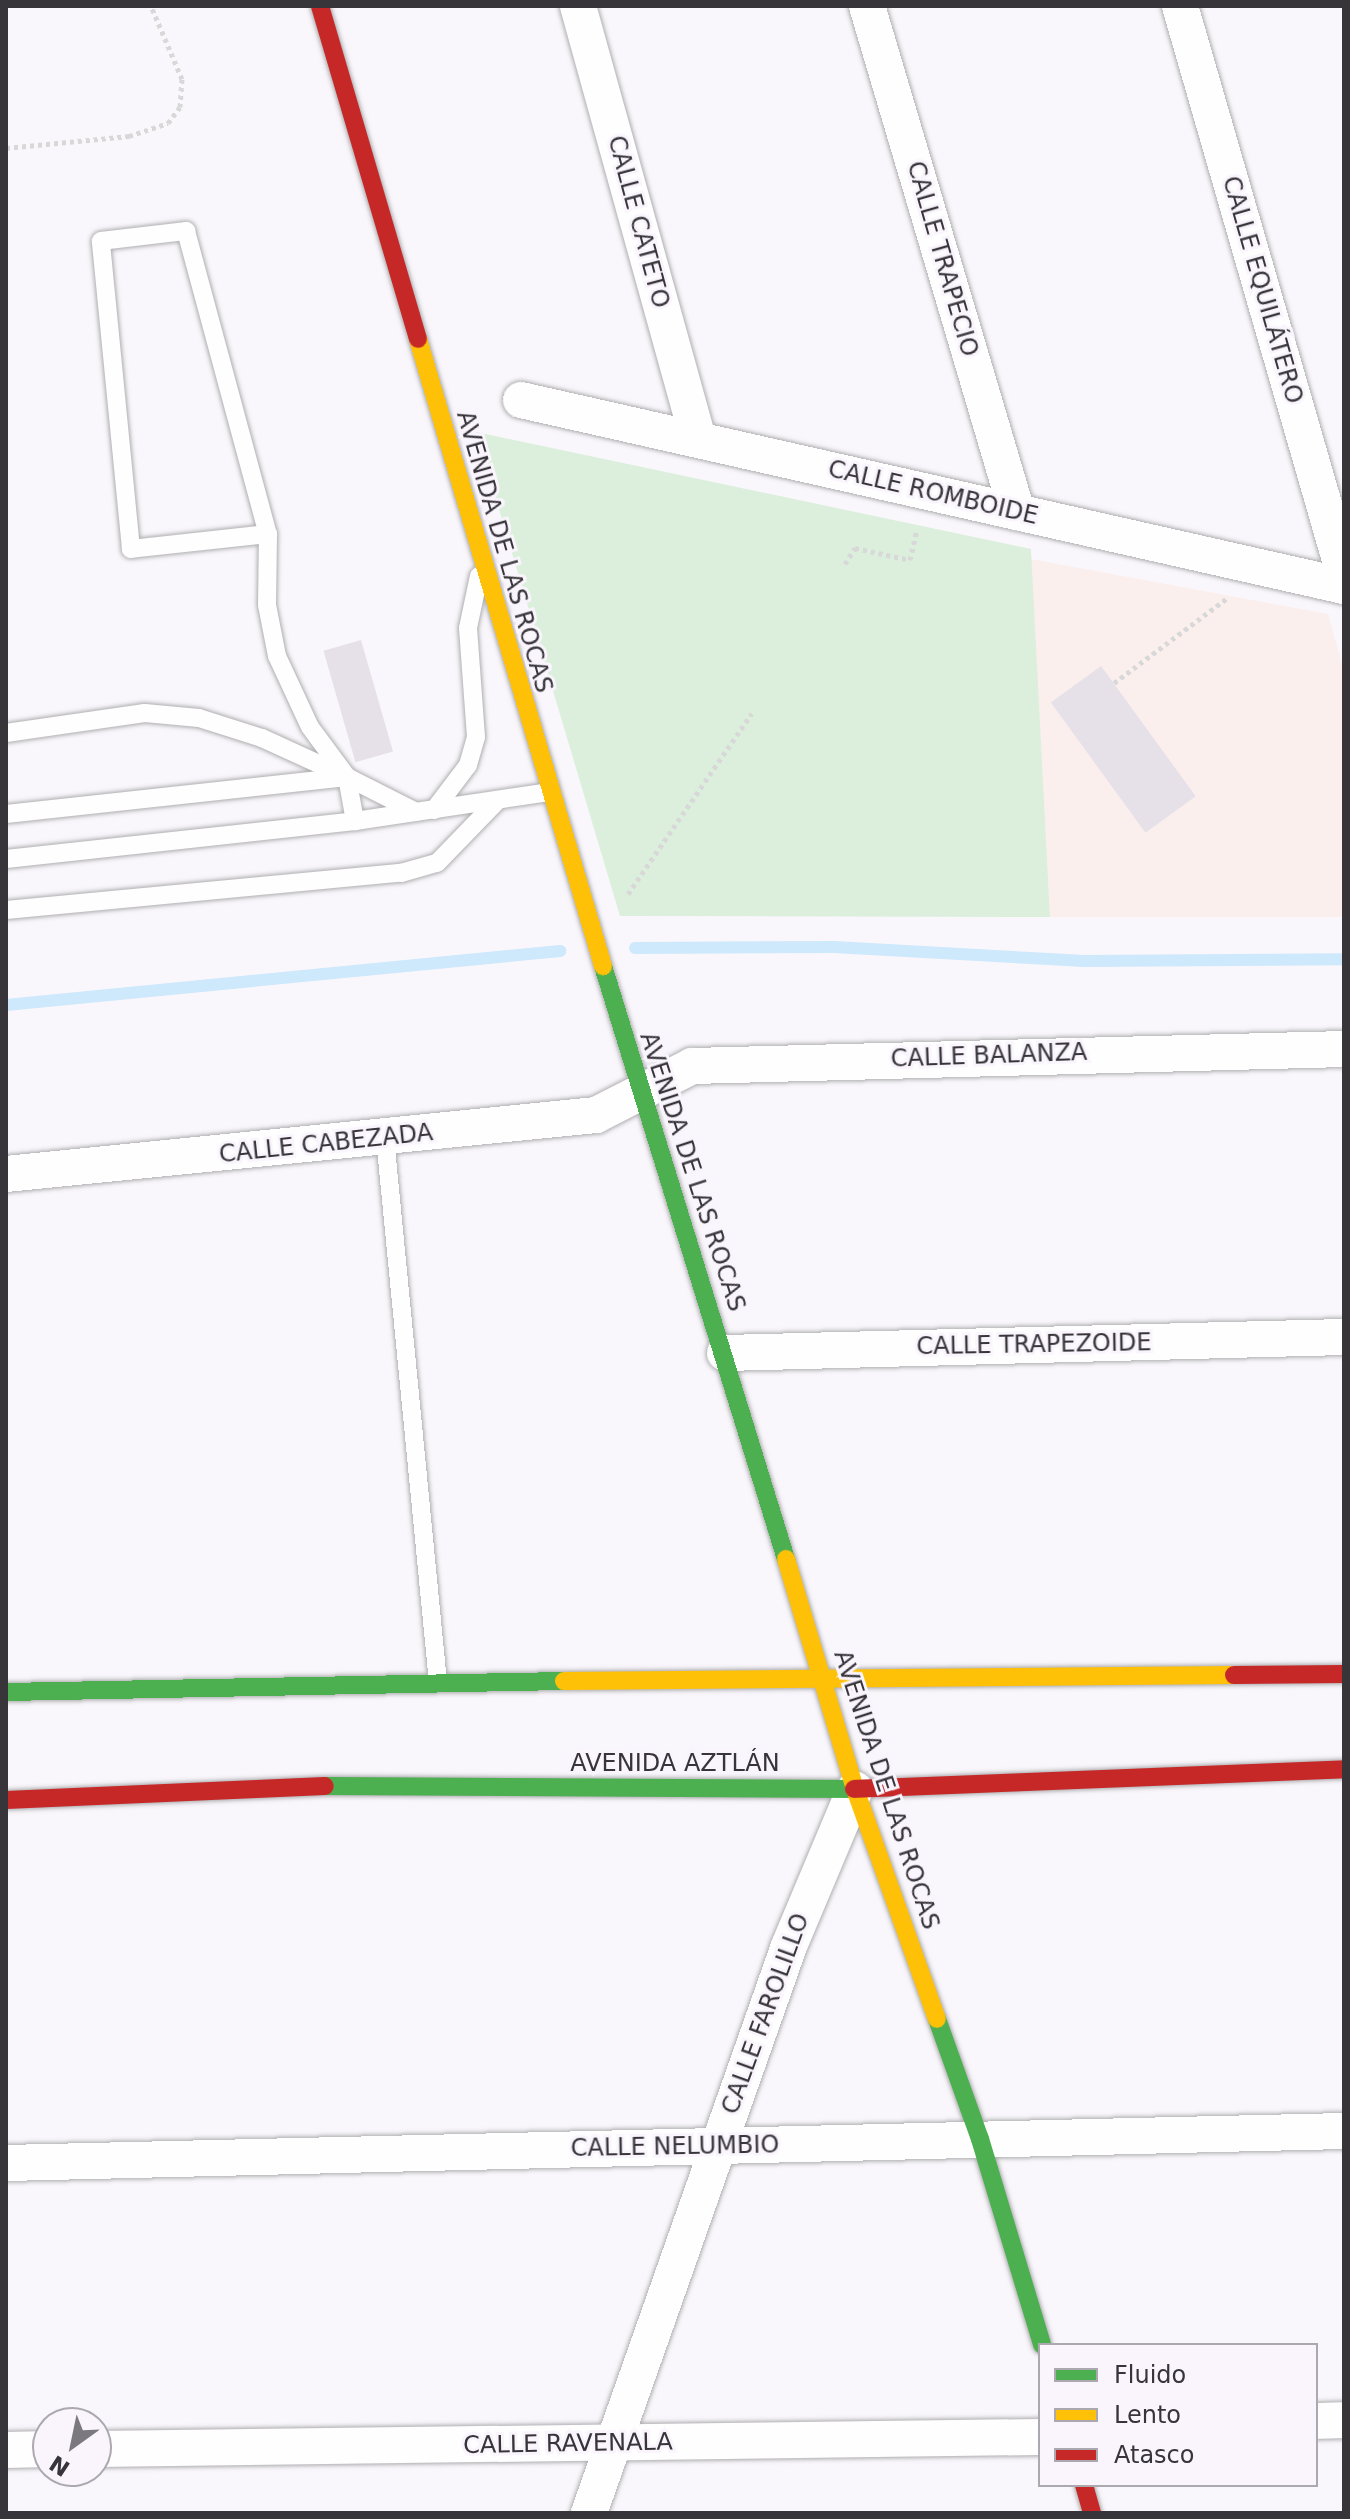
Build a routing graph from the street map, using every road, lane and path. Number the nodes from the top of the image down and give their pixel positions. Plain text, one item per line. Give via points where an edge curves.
1 (151, 6) edge
2 (320, 6) edge
3 (578, 6) edge
4 (867, 6) edge
5 (1180, 6) edge
6 (6, 148) edge
7 (521, 400) dead end
8 (698, 439) junction
9 (926, 491) junction
10 (1017, 512) junction
11 (268, 534) junction
12 (845, 564) dead end
13 (483, 566) junction
14 (1266, 569) junction
15 (1344, 574) edge
16 (1344, 586) edge
17 (1114, 683) dead end
18 (752, 713) dead end
19 (6, 733) edge
20 (347, 777) junction
21 (549, 792) junction
22 (497, 801) junction
23 (425, 811) junction
24 (6, 814) edge
25 (355, 821) junction
26 (6, 859) edge
27 (6, 910) edge
28 (587, 919) junction
29 (1344, 1049) edge
30 (641, 1094) junction
31 (385, 1138) junction
32 (6, 1174) edge
33 (1344, 1337) edge
34 (725, 1353) junction
35 (1344, 1674) edge
36 (438, 1682) junction
37 (825, 1682) junction
38 (6, 1692) edge
39 (1344, 1769) edge
40 (855, 1789) junction
41 (6, 1800) edge
42 (1344, 2131) edge
43 (980, 2139) junction
44 (717, 2147) junction
45 (6, 2163) edge
46 (1041, 2343) edge
47 (1344, 2420) edge
48 (1318, 2421) edge
49 (1038, 2437) edge
50 (612, 2444) junction
51 (32, 2449) edge
52 (112, 2449) edge
53 (6, 2450) edge
54 (1085, 2487) edge
55 (589, 2513) edge
56 (1092, 2513) edge

1 - 6 path via 182,79 180,107 168,123 129,136
2 - 13 main road, AVENIDA DE LAS ROCAS
3 - 8 street, CALLE CATETO
4 - 10 street, CALLE TRAPECIO
5 - 15 street, CALLE EQUILÁTERO
7 - 8 street, CALLE ROMBOIDE
8 - 9 street, CALLE ROMBOIDE
9 - 10 street, CALLE ROMBOIDE
9 - 12 path via 910,560 855,548
10 - 14 street, CALLE ROMBOIDE
11 - 11 lane via 186,231 101,241 131,549
11 - 20 lane via 267,605 277,656 310,727
13 - 21 main road, AVENIDA DE LAS ROCAS
13 - 23 lane via 468,628 476,737 468,765
14 - 16 street, CALLE ROMBOIDE
14 - 17 path
18 - 28 path via 616,911
19 - 20 lane via 145,713 199,718 262,738
20 - 23 lane
20 - 24 lane
20 - 25 lane
21 - 22 lane
21 - 28 main road, AVENIDA DE LAS ROCAS
22 - 23 lane
22 - 27 lane via 437,863 401,873
23 - 25 lane
25 - 26 lane
28 - 30 main road, AVENIDA DE LAS ROCAS
29 - 30 street, CALLE BALANZA via 692,1066
30 - 31 street, CALLE CABEZADA via 596,1115
30 - 34 main road, AVENIDA DE LAS ROCAS
31 - 32 street, CALLE CABEZADA
31 - 36 lane
33 - 34 street, CALLE TRAPEZOIDE
34 - 37 main road, AVENIDA DE LAS ROCAS
35 - 37 main road
36 - 37 main road
36 - 38 main road
37 - 40 main road, AVENIDA DE LAS ROCAS
39 - 40 main road, AVENIDA AZTLÁN
40 - 41 main road, AVENIDA AZTLÁN via 313,1786
40 - 43 main road, AVENIDA DE LAS ROCAS
40 - 44 street, CALLE FAROLILLO via 789,1946
42 - 43 street, CALLE NELUMBIO
43 - 44 street, CALLE NELUMBIO
43 - 46 main road, AVENIDA DE LAS ROCAS
44 - 45 street, CALLE NELUMBIO
44 - 50 street, CALLE FAROLILLO
47 - 48 street
49 - 50 street, CALLE RAVENALA
50 - 52 street, CALLE RAVENALA
50 - 55 street, CALLE FAROLILLO
51 - 53 street
54 - 56 main road

